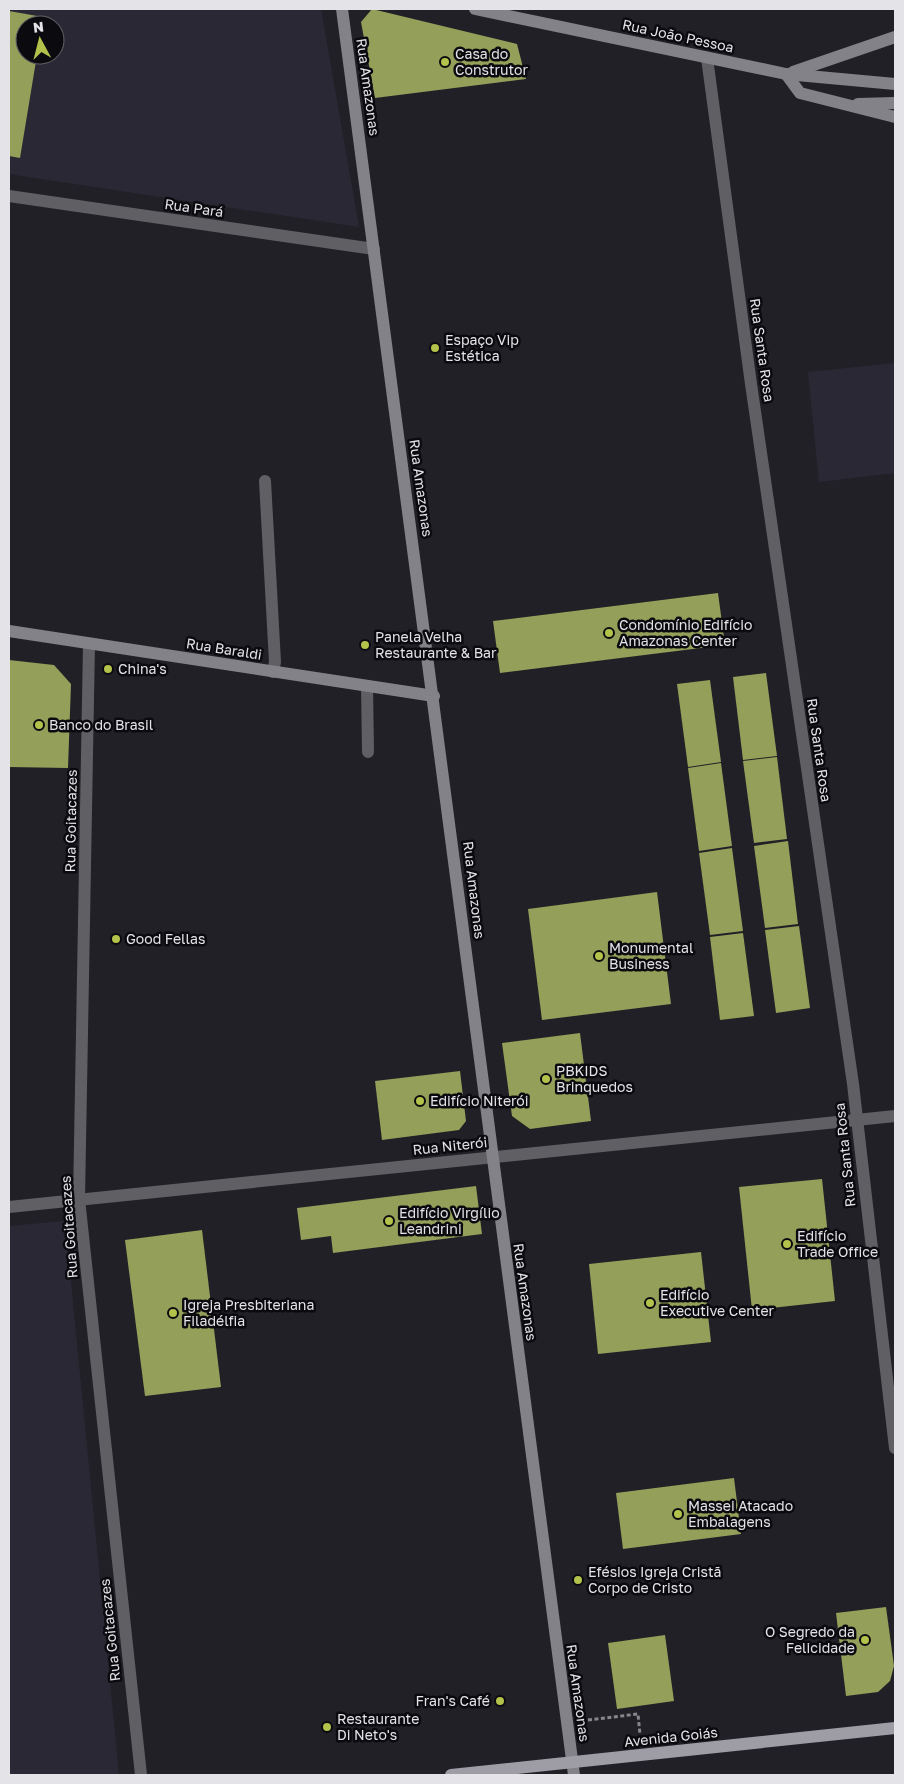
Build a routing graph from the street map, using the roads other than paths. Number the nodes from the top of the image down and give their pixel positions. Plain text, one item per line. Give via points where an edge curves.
1 (342, 9) edge
2 (475, 9) edge
3 (895, 37) edge
4 (707, 58) junction
5 (786, 74) junction
6 (895, 84) edge
7 (895, 102) edge
8 (840, 104) junction
9 (895, 117) edge
10 (9, 196) edge
11 (374, 249) junction
12 (265, 481) dead end
13 (9, 631) edge
14 (89, 644) junction
15 (273, 672) junction
16 (368, 686) junction
17 (434, 696) junction
18 (368, 752) dead end
19 (895, 1116) edge
20 (856, 1120) junction
21 (492, 1156) junction
22 (79, 1199) junction
23 (9, 1207) edge
24 (895, 1448) edge
25 (895, 1728) edge
26 (573, 1769) edge
27 (141, 1775) edge
28 (451, 1775) edge

1 - 11 street, Rua Amazonas
2 - 4 street, Rua João Pessoa
3 - 5 street
4 - 5 street, Rua João Pessoa
4 - 20 street, Rua Santa Rosa
5 - 6 street, Rua João Pessoa
5 - 8 street via 800,93
7 - 8 street
8 - 9 street
10 - 11 street, Rua Pará
11 - 17 street, Rua Amazonas
12 - 15 street via 276,662
13 - 14 street, Rua Baraldi
14 - 15 street, Rua Baraldi
14 - 22 street, Rua Goitacazes
15 - 16 street, Rua Baraldi
16 - 17 street, Rua Baraldi
16 - 18 street
17 - 21 street, Rua Amazonas
19 - 20 street, Rua Niterói
20 - 21 street, Rua Niterói
20 - 24 street, Rua Santa Rosa
21 - 22 street, Rua Niterói
21 - 26 street, Rua Amazonas
22 - 23 street, Rua Niterói
22 - 27 street, Rua Goitacazes
25 - 26 main road, Avenida Goiás via 643,1755
26 - 28 main road, Avenida Goiás

